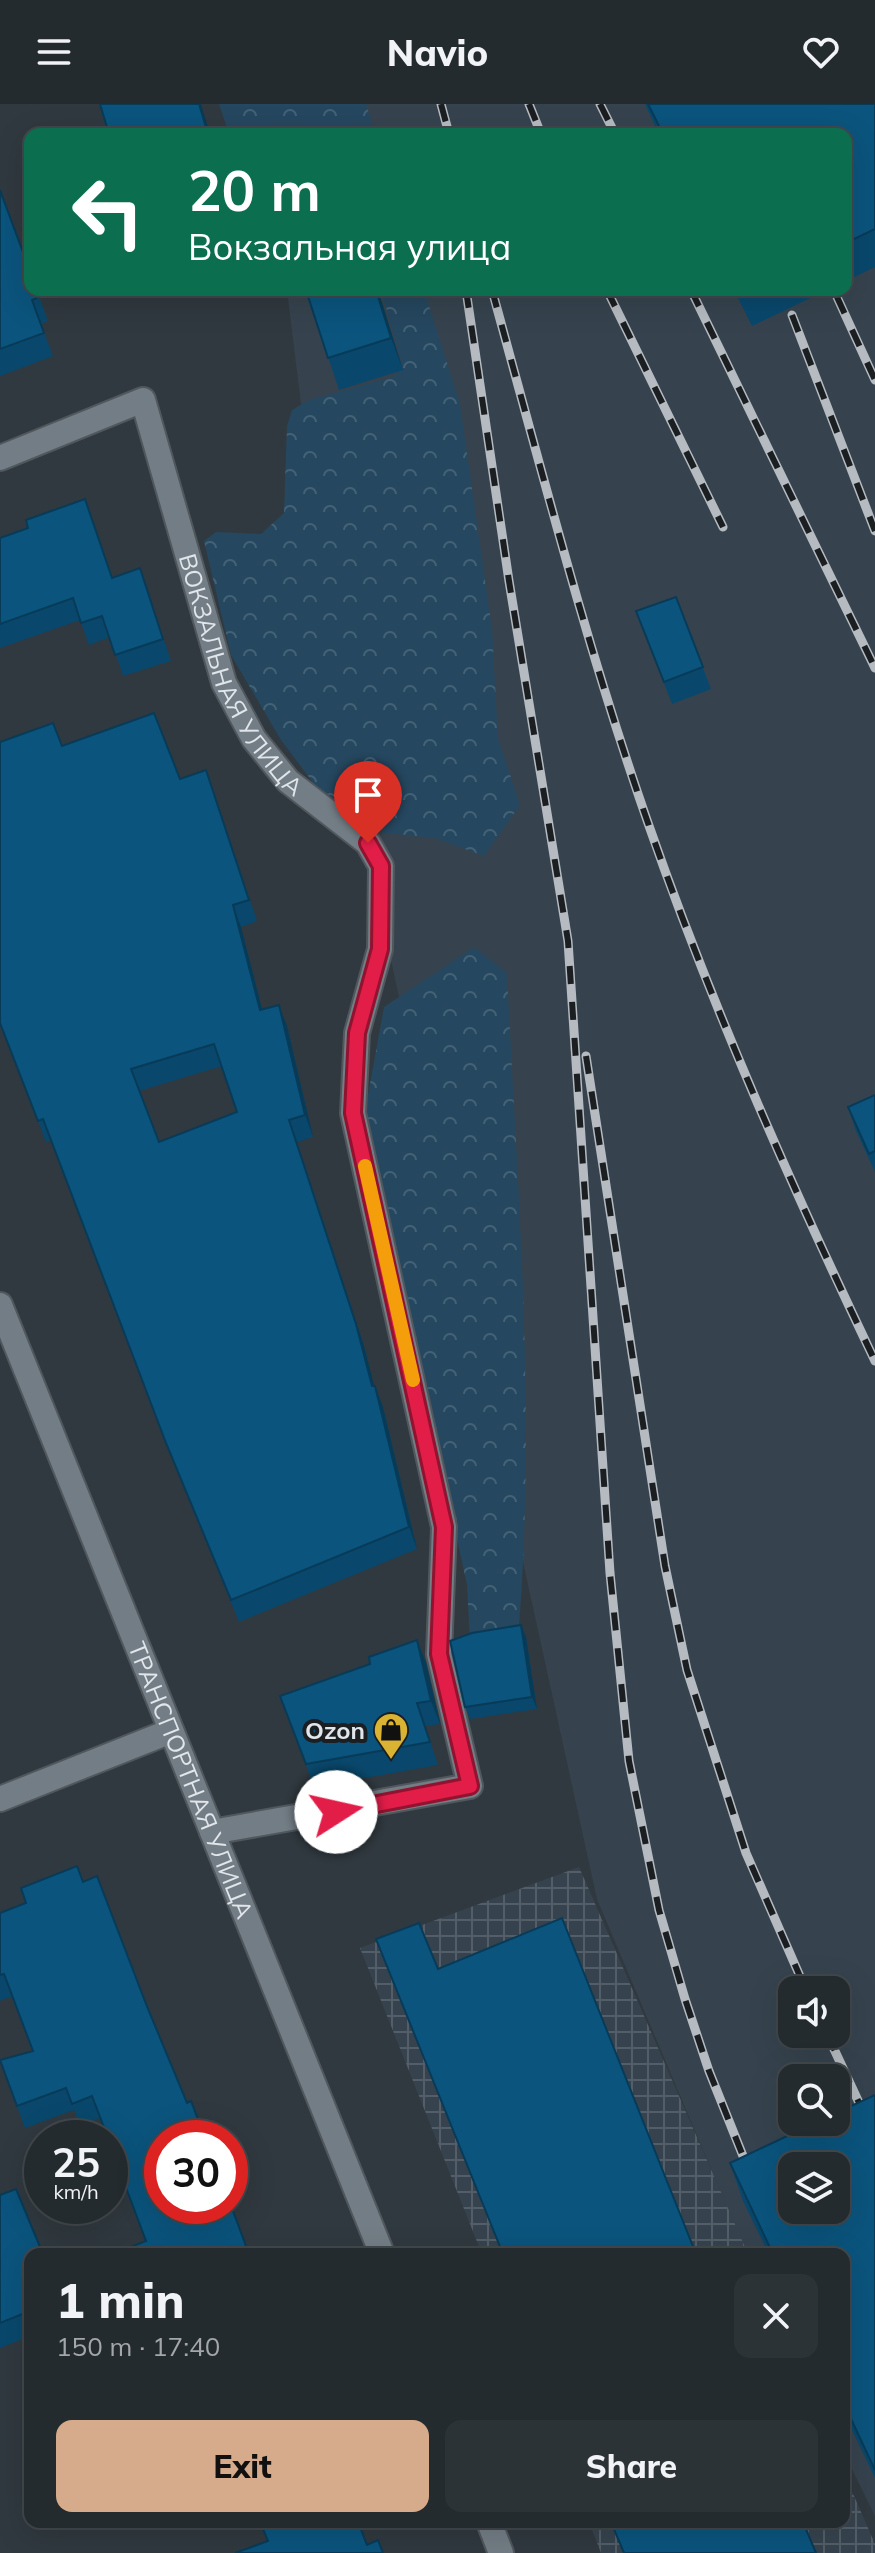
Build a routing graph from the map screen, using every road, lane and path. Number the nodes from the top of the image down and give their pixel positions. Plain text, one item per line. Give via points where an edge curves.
1 (0, 458) edge
2 (0, 1305) edge
3 (171, 1731) junction
4 (0, 1799) edge
5 (212, 1832) junction
6 (380, 2248) edge
7 (491, 2528) edge
8 (501, 2553) edge

1 - 5 street, ВОКЗАЛЬНАЯ УЛИЦА via 143,400 224,683 254,739 288,781 368,843 381,866 380,949 357,1033 353,1113 444,1527 439,1654 470,1786
2 - 3 street, ТРАНСПОРТНАЯ УЛИЦА
3 - 4 street
3 - 5 street, ТРАНСПОРТНАЯ УЛИЦА
5 - 6 street, ТРАНСПОРТНАЯ УЛИЦА
7 - 8 street

